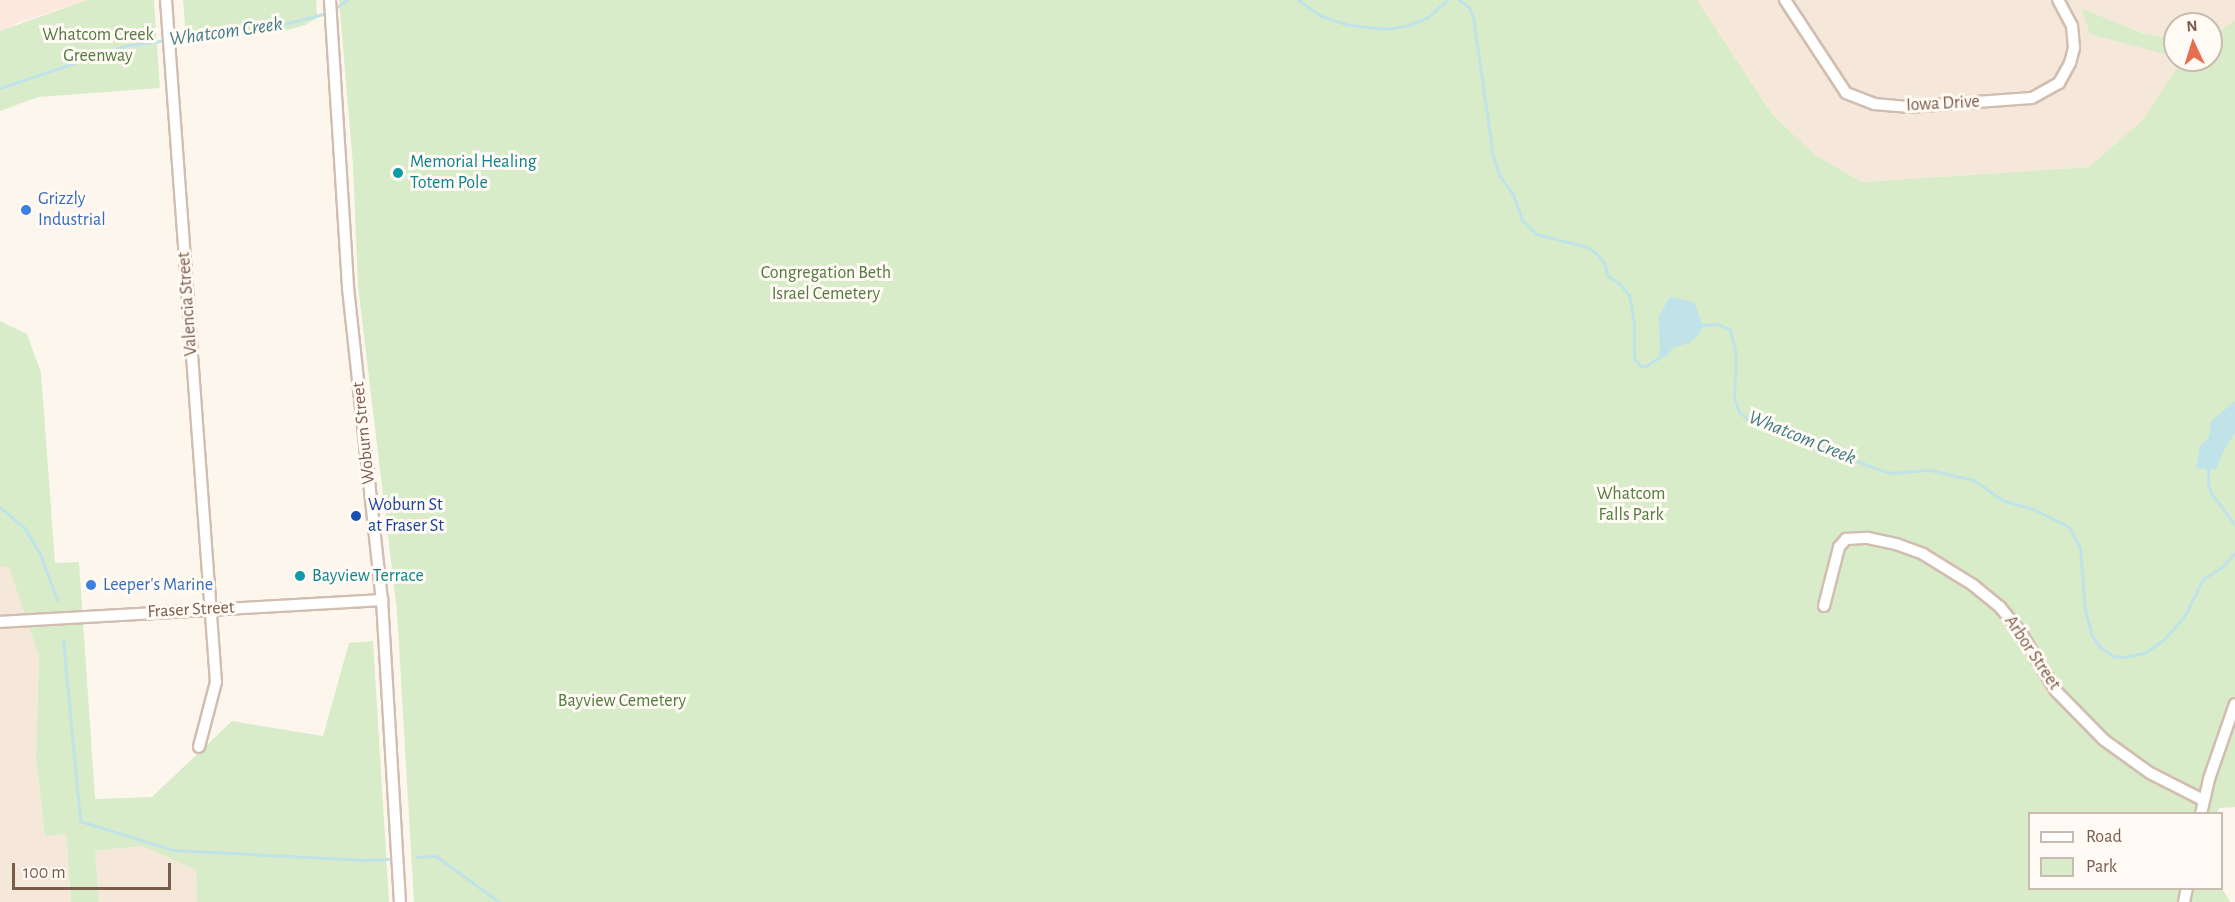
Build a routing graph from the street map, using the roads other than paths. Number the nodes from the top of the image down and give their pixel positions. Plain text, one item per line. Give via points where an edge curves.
1 (330, 0) edge
2 (1785, 0) edge
3 (2058, 0) edge
4 (167, 3) edge
5 (382, 600) junction
6 (1824, 606) dead end
7 (213, 608) junction
8 (0, 622) edge
9 (2235, 704) edge
10 (199, 747) dead end
11 (2203, 800) junction
12 (2201, 812) edge
13 (399, 902) edge

1 - 5 street, Woburn Street via 348,288
2 - 3 street, Iowa Drive via 1846,93 1874,104 1906,107 2032,98 2059,83 2074,48 2072,26
4 - 7 street, Valencia Street
5 - 7 street, Fraser Street
5 - 13 street, Woburn Street
6 - 11 street, Arbor Street via 1839,547 1846,539 1868,538 1923,554 2000,607 2021,633 2056,691 2104,740 2151,774
7 - 8 street, Fraser Street
7 - 10 street, Valencia Street via 216,681
9 - 11 street
11 - 12 street

